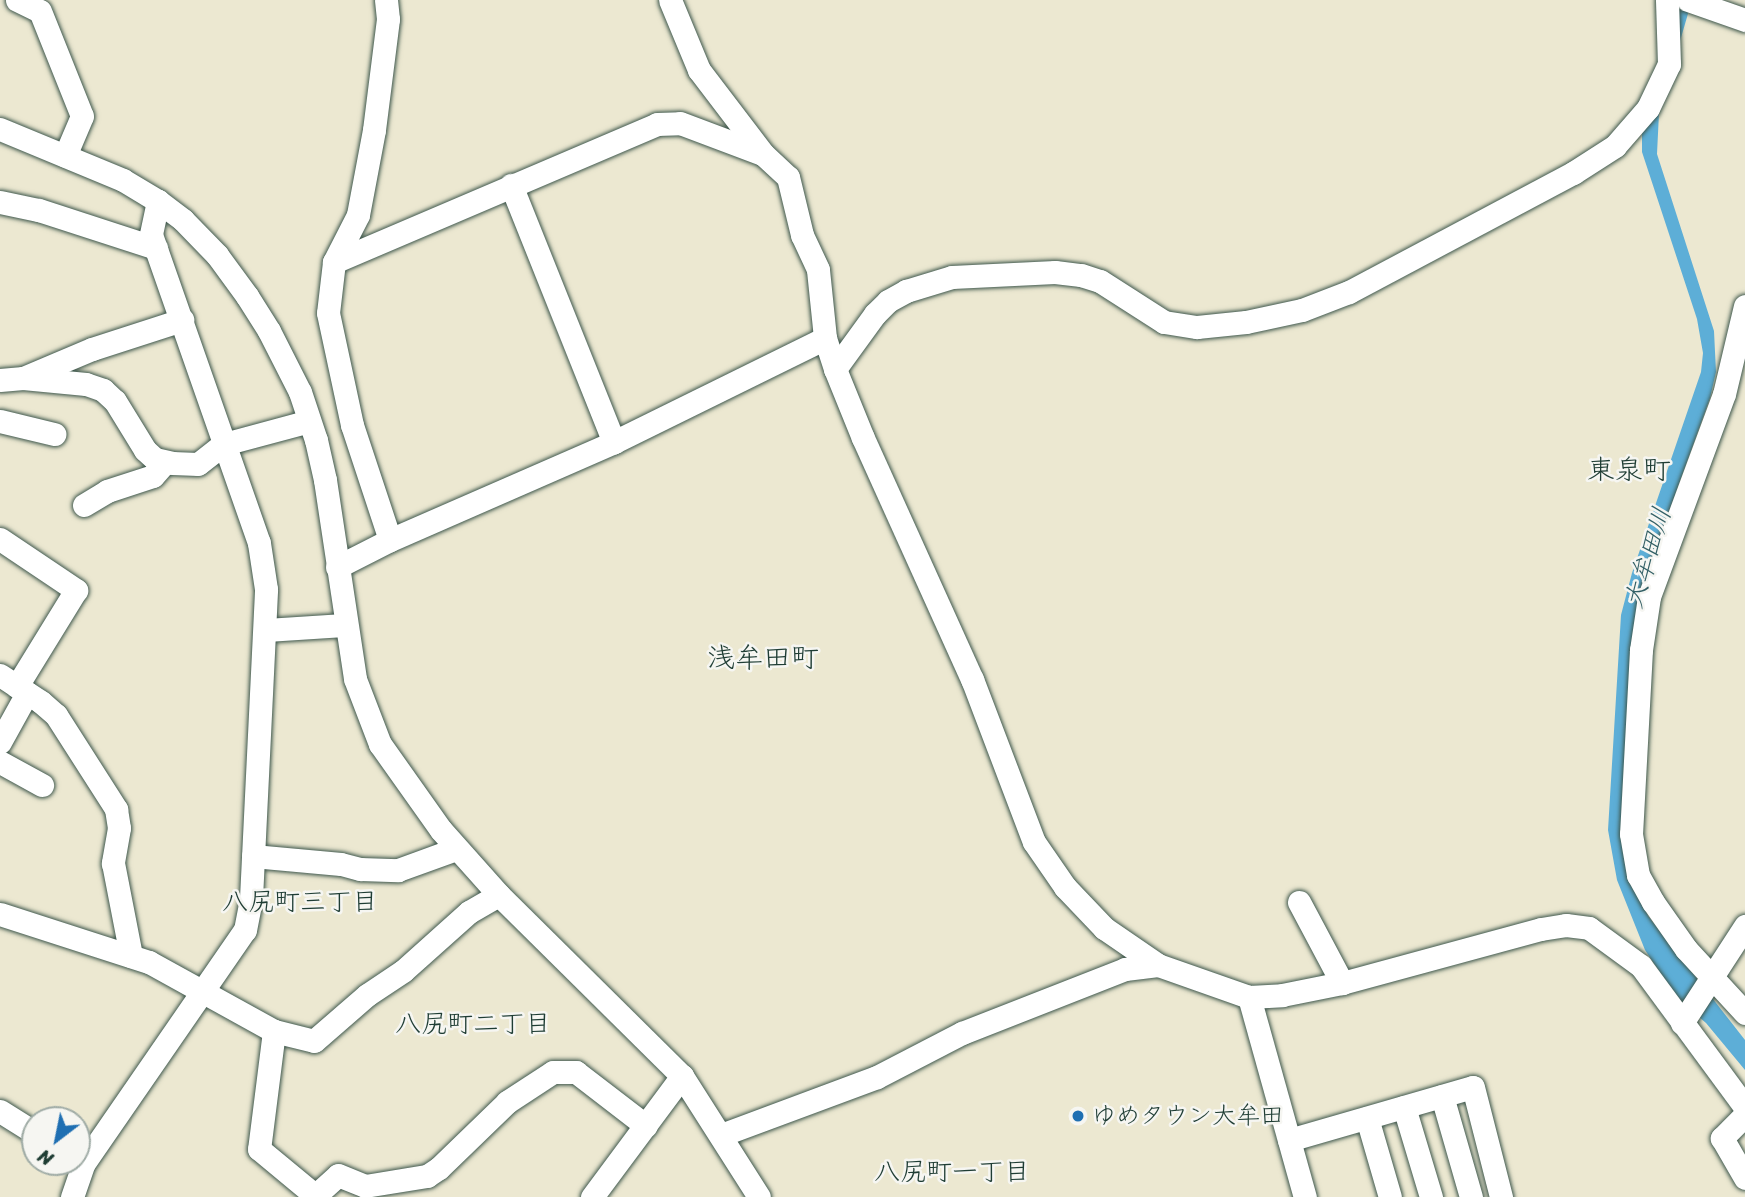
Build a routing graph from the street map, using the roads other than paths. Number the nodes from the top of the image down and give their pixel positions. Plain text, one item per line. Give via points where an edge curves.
1 (17, 0) edge
2 (386, 0) edge
3 (670, 0) edge
4 (1667, 0) edge
5 (1688, 0) edge
6 (1745, 20) edge
7 (0, 129) edge
8 (763, 154) junction
9 (65, 156) junction
10 (511, 185) junction
11 (158, 201) junction
12 (0, 202) edge
13 (156, 248) junction
14 (334, 262) junction
15 (1745, 306) edge
16 (182, 320) junction
17 (825, 338) junction
18 (835, 369) junction
19 (23, 378) junction
20 (0, 380) edge
21 (0, 421) edge
22 (309, 421) junction
23 (54, 434) dead end
24 (614, 442) junction
25 (224, 444) junction
26 (165, 461) junction
27 (84, 505) dead end
28 (0, 539) edge
29 (390, 540) junction
30 (337, 567) junction
31 (344, 625) junction
32 (266, 630) junction
33 (15, 685) edge
34 (0, 742) edge
35 (0, 762) edge
36 (42, 785) dead end
37 (453, 850) dead end
38 (253, 856) junction
39 (499, 895) junction
40 (1299, 902) dead end
41 (0, 914) edge
42 (1745, 926) edge
43 (131, 956) junction
44 (1158, 965) junction
45 (1712, 981) junction
46 (1342, 983) junction
47 (200, 992) junction
48 (1249, 997) junction
49 (1745, 1013) edge
50 (1684, 1020) junction
51 (274, 1031) junction
52 (682, 1076) junction
53 (1442, 1096) junction
54 (1404, 1107) junction
55 (1745, 1107) edge
56 (0, 1111) edge
57 (1745, 1115) edge
58 (1367, 1118) junction
59 (21, 1124) edge
60 (646, 1126) junction
61 (721, 1135) junction
62 (1289, 1140) junction
63 (91, 1146) edge
64 (77, 1176) edge
65 (1745, 1178) edge
66 (317, 1196) edge
67 (72, 1197) edge
68 (592, 1197) edge
69 (758, 1197) edge
70 (1305, 1197) edge
71 (1390, 1197) edge
72 (1432, 1197) edge
73 (1471, 1197) edge
74 (1501, 1197) edge

1 - 9 street via 40,11 82,116
2 - 14 street via 383,68 358,215
3 - 8 street via 699,70
4 - 18 street via 1669,64 1648,108 1615,146 1349,292 1290,312 1198,327 1164,322 1100,281 1081,275 952,277 888,301
5 - 6 street
7 - 9 street
8 - 10 street via 680,123 657,124
8 - 17 street via 788,177 802,235 818,270
9 - 11 street via 123,180
10 - 14 street
10 - 24 street
11 - 13 street via 151,234
11 - 22 street via 217,255 247,296 300,392
12 - 13 street
13 - 16 street
14 - 29 street via 328,313 352,425
15 - 45 street via 1724,394 1649,597 1632,776 1631,834 1638,875
16 - 19 street via 92,349
16 - 25 street
17 - 18 street
17 - 24 street
18 - 44 street via 972,679 1034,842 1065,887 1104,928
19 - 20 street
19 - 26 street via 103,390 116,401 145,450
21 - 23 street
22 - 25 street
22 - 30 street via 325,481
24 - 29 street
25 - 26 street via 198,464
25 - 32 street via 259,543
26 - 27 street via 153,476 107,491
28 - 33 street via 76,590
29 - 30 street
30 - 31 street
31 - 32 street
31 - 39 street via 355,679 380,744 442,830
32 - 38 street
33 - 34 street
33 - 43 street via 56,715 116,809 119,828 113,863
35 - 36 street
37 - 38 street via 398,870
38 - 47 street via 245,930
39 - 51 street via 468,912 314,1041
39 - 52 street
40 - 46 street
41 - 43 street
42 - 45 street
43 - 47 street
44 - 48 street
44 - 61 street via 1125,969 962,1033 877,1077
45 - 49 street
45 - 50 street
46 - 48 street
46 - 50 street via 1566,925 1589,928 1625,952 1642,966
47 - 51 street
47 - 63 street
48 - 62 street
50 - 55 street
51 - 66 street via 259,1149
52 - 60 street
52 - 61 street
53 - 54 street
53 - 73 street
53 - 74 street via 1473,1087
54 - 58 street
54 - 72 street
56 - 59 street
57 - 65 street via 1721,1138
58 - 62 street
58 - 71 street
60 - 66 street via 576,1072 553,1072 507,1102 427,1176 365,1186 338,1175
60 - 68 street
61 - 69 street
62 - 70 street
64 - 67 street

